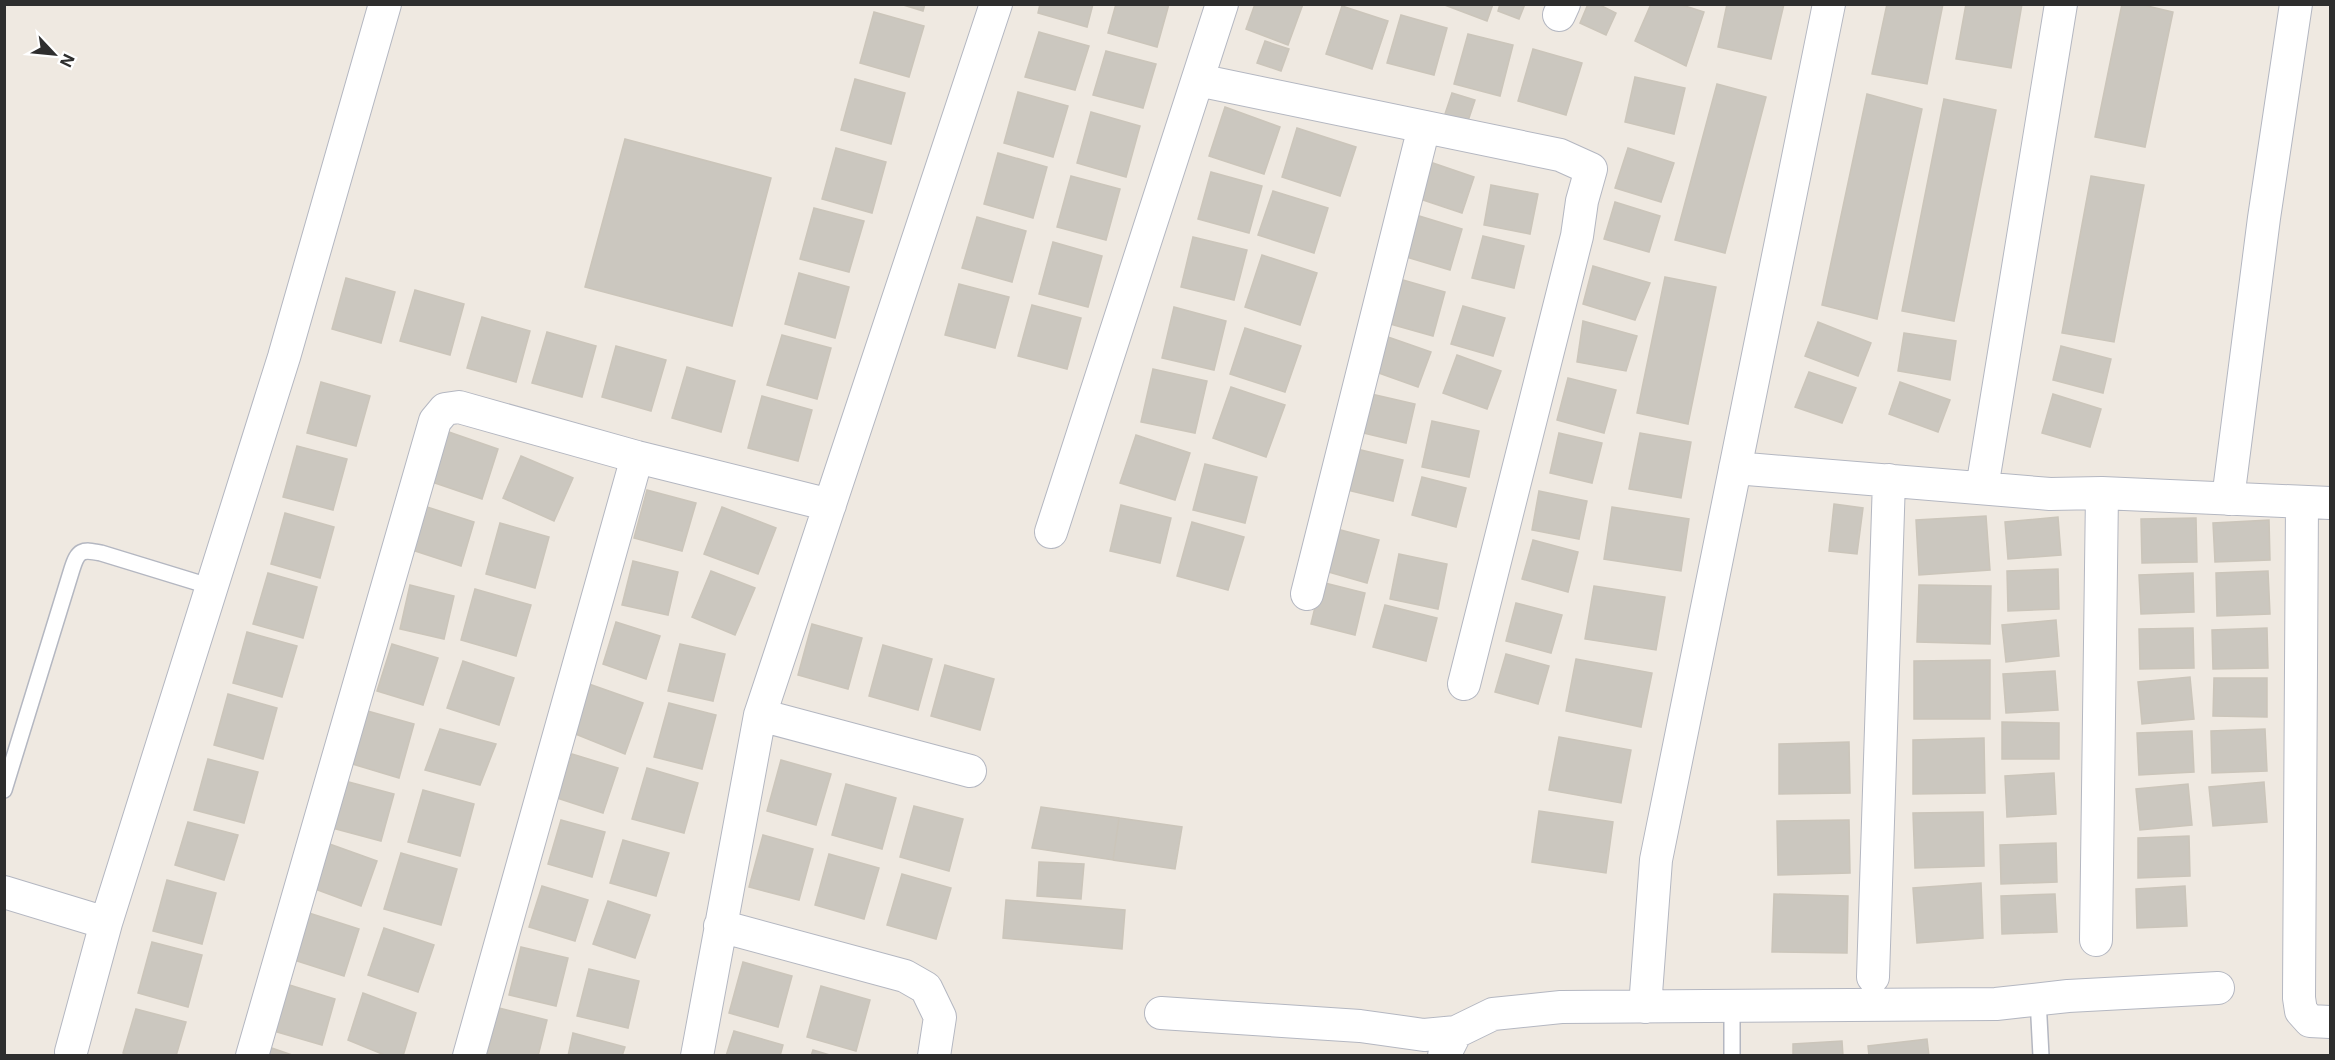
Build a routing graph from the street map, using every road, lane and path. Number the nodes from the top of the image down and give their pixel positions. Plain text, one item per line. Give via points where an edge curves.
1 (386, 4) edge
2 (996, 4) edge
3 (1222, 4) edge
4 (1829, 4) edge
5 (2061, 4) edge
6 (2296, 4) edge
7 (1198, 80) junction
8 (1424, 128) junction
9 (637, 457) junction
10 (1735, 468) junction
11 (1889, 480) junction
12 (1982, 488) junction
13 (2102, 493) junction
14 (2228, 499) junction
15 (2316, 503) edge
16 (830, 506) junction
17 (1051, 532) dead end
18 (212, 587) junction
19 (1307, 594) dead end
20 (1464, 684) dead end
21 (760, 715) junction
22 (970, 771) dead end
23 (4, 790) edge
24 (4, 892) edge
25 (106, 923) junction
26 (720, 926) junction
27 (2096, 940) dead end
28 (1873, 977) dead end
29 (2218, 988) dead end
30 (2038, 999) junction
31 (1645, 1007) junction
32 (1732, 1007) junction
33 (1161, 1013) dead end
34 (2331, 1023) edge
35 (1450, 1044) edge
36 (71, 1052) dead end
37 (252, 1056) edge
38 (469, 1056) edge
39 (696, 1056) edge
40 (934, 1056) edge
41 (1732, 1056) edge
42 (2041, 1056) edge

1 - 18 street via 284,357
2 - 16 street
3 - 7 street
4 - 10 street
5 - 12 street
6 - 14 street
7 - 8 street
7 - 17 street
8 - 19 street
8 - 20 street via 1560,155 1591,169
9 - 16 street
9 - 37 street via 459,407 445,409 435,421
9 - 38 street
10 - 11 street
10 - 31 street via 1656,860
11 - 12 street
11 - 28 street
12 - 13 street via 2050,494
13 - 14 street
13 - 27 street
14 - 15 street
15 - 34 street via 2299,998 2301,1011 2310,1022
16 - 21 street
18 - 23 lane via 101,553 81,552 74,563
18 - 25 street
21 - 22 street
21 - 26 street
24 - 25 street
25 - 36 street
26 - 39 street
26 - 40 street via 905,976 926,988 940,1017
29 - 30 street
30 - 32 street via 1996,1004
30 - 42 lane
31 - 32 street
31 - 35 street via 1562,1007 1493,1014
32 - 41 lane
33 - 35 street via 1360,1026 1424,1035

